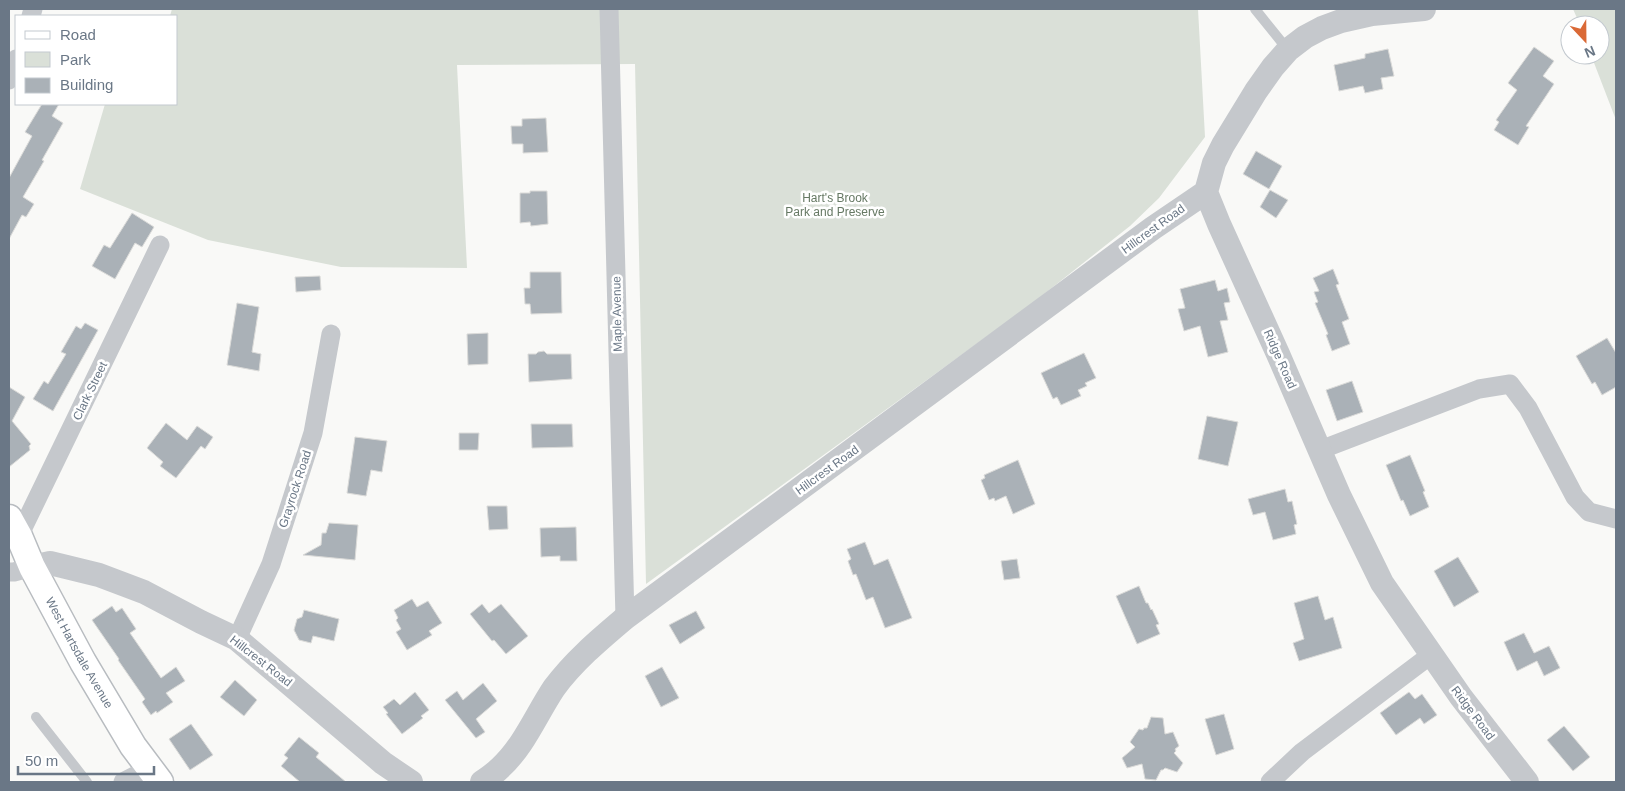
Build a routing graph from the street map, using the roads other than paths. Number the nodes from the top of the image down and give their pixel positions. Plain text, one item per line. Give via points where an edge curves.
1 (609, 9) edge
2 (1256, 9) edge
3 (1424, 9) edge
4 (1288, 50) junction
5 (15, 62) edge
6 (9, 80) edge
7 (1206, 192) junction
8 (160, 245) dead end
9 (331, 334) dead end
10 (1320, 450) junction
11 (1616, 519) edge
12 (14, 527) edge
13 (21, 569) edge
14 (625, 618) junction
15 (237, 639) junction
16 (1432, 654) junction
17 (36, 717) dead end
18 (155, 775) edge
19 (87, 782) edge
20 (123, 782) edge
21 (412, 782) edge
22 (482, 782) edge
23 (1270, 782) edge
24 (1527, 782) edge

1 - 14 street, Maple Avenue
2 - 4 lane
3 - 4 street via 1341,20 1305,37
4 - 7 street via 1256,91 1224,144 1214,163
5 - 6 street
7 - 10 street, Ridge Road
7 - 14 street, Hillcrest Road
8 - 12 street, Clark Street
9 - 15 street, Grayrock Road via 313,433 271,564
10 - 11 street via 1479,389 1510,384 1528,408 1575,497 1589,512
10 - 16 street, Ridge Road via 1382,583
12 - 13 main road, West Hartsdale Avenue
13 - 15 street, Hillcrest Road via 50,564 99,575 144,592
13 - 18 main road, West Hartsdale Avenue via 83,662 133,746
14 - 22 street, Hillcrest Road via 574,664 554,689 519,746 500,768
15 - 21 street, Hillcrest Road via 382,763
16 - 23 street via 1302,752
16 - 24 street, Ridge Road via 1460,697
17 - 19 lane
18 - 20 street

